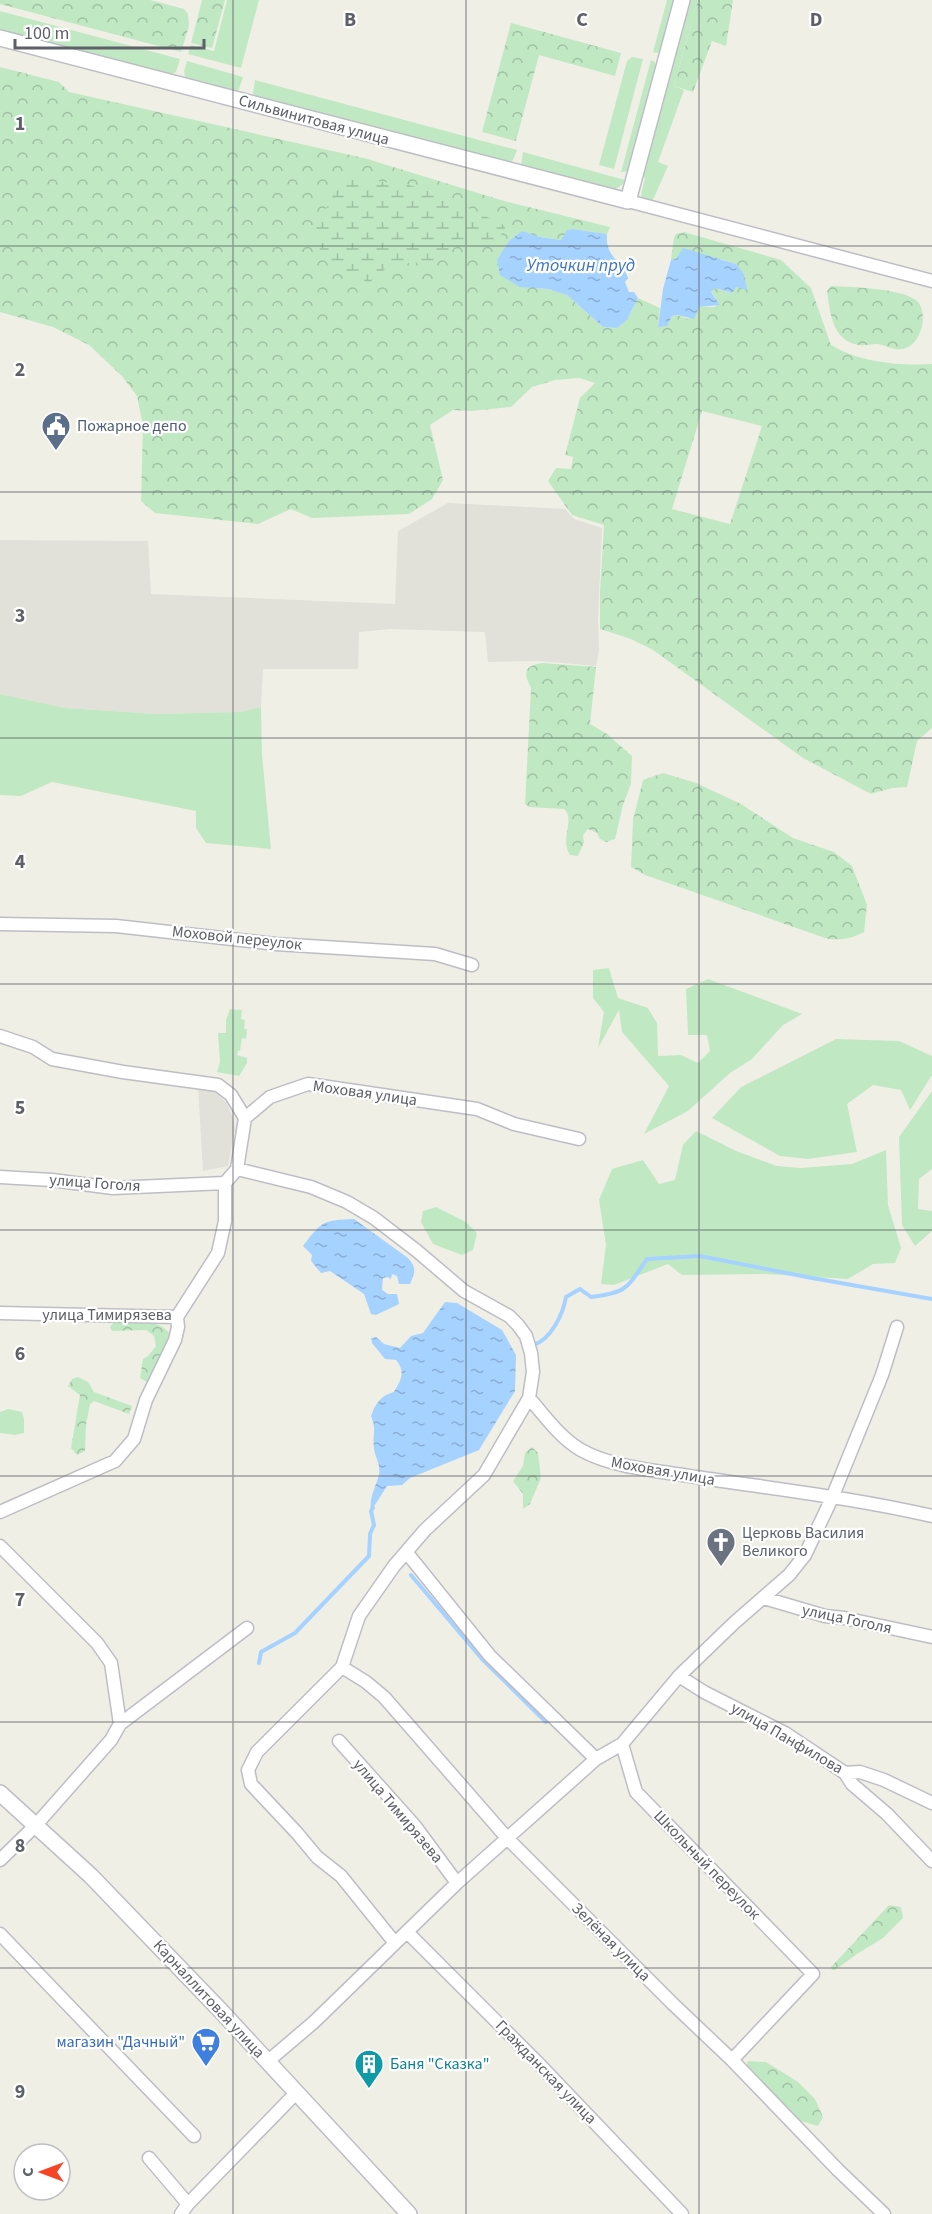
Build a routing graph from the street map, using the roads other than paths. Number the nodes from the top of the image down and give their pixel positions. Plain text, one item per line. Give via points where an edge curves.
1 (682, 0) edge
2 (0, 38) edge
3 (628, 201) junction
4 (932, 281) edge
5 (0, 924) edge
6 (472, 965) dead end
7 (0, 1035) edge
8 (244, 1118) junction
9 (579, 1139) dead end
10 (237, 1169) junction
11 (0, 1177) edge
12 (225, 1183) junction
13 (0, 1313) edge
14 (177, 1317) junction
15 (897, 1327) dead end
16 (529, 1398) junction
17 (832, 1498) junction
18 (0, 1512) edge
19 (932, 1516) edge
20 (0, 1546) edge
21 (406, 1553) junction
22 (764, 1598) junction
23 (247, 1628) dead end
24 (932, 1637) edge
25 (342, 1667) junction
26 (679, 1676) junction
27 (120, 1724) junction
28 (339, 1741) dead end
29 (622, 1744) junction
30 (596, 1760) junction
31 (845, 1773) junction
32 (0, 1793) edge
33 (932, 1803) edge
34 (35, 1826) junction
35 (508, 1839) junction
36 (0, 1860) edge
37 (932, 1861) edge
38 (457, 1882) junction
39 (407, 1932) junction
40 (0, 1934) edge
41 (395, 1943) junction
42 (732, 2060) junction
43 (267, 2062) junction
44 (296, 2093) junction
45 (194, 2136) dead end
46 (149, 2158) dead end
47 (184, 2209) edge
48 (409, 2214) edge
49 (682, 2214) edge
50 (884, 2214) edge

1 - 3 street
2 - 3 street, Сильвинитовая улица
3 - 4 street
5 - 6 street, Моховой переулок via 116,926 276,944 435,954
7 - 8 street via 52,1059 218,1085 231,1095
8 - 9 street, Моховая улица via 270,1097 308,1084 477,1109 514,1124
8 - 10 street
10 - 12 street
10 - 16 street via 311,1187 346,1202 374,1218 464,1291 508,1316 526,1336 531,1353
11 - 12 street, улица Гоголя via 113,1188
12 - 14 street, улица Тимирязева via 225,1221 218,1253
13 - 14 street, улица Тимирязева
14 - 18 street via 175,1340 146,1400 134,1439 115,1461
15 - 17 street via 882,1375
16 - 17 street, Моховая улица via 564,1438 603,1460
16 - 21 street via 484,1475
17 - 19 street, Моховая улица
17 - 22 street via 805,1555
20 - 27 street via 97,1643 111,1663
21 - 25 street via 359,1616
21 - 30 street via 490,1656
22 - 24 street, улица Гоголя via 825,1616
22 - 26 street
23 - 27 street
25 - 35 street, Зелёная улица via 384,1697
25 - 41 street via 257,1752 248,1770 251,1784 317,1857 341,1876
26 - 29 street
26 - 31 street, улица Панфилова via 785,1733
27 - 34 street via 111,1740
28 - 38 street, улица Тимирязева via 415,1826
29 - 30 street
29 - 42 street, Школьный переулок via 636,1792 813,1974
30 - 35 street
31 - 33 street, улица Панфилова via 860,1772
31 - 37 street
32 - 34 street, Карналлитовая улица
34 - 36 street
34 - 43 street, Карналлитовая улица via 91,1876
35 - 38 street
35 - 42 street, Зелёная улица
38 - 39 street
39 - 41 street
39 - 49 street, Гражданская улица via 538,2062
40 - 45 street
41 - 43 street
42 - 50 street, Зелёная улица
43 - 44 street, Карналлитовая улица
44 - 47 street
44 - 48 street, Карналлитовая улица
46 - 47 street

